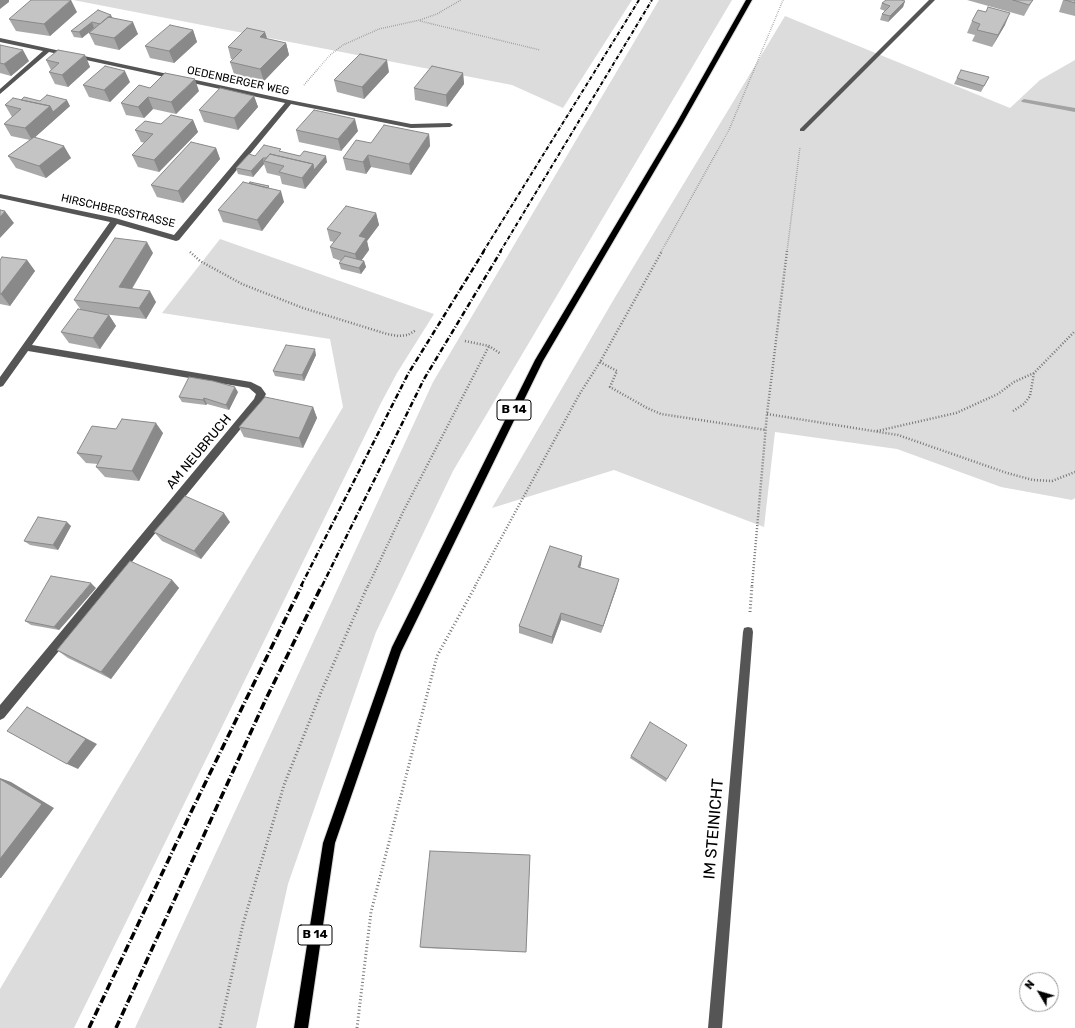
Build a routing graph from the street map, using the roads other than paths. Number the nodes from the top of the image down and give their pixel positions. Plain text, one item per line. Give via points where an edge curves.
1 (749, 0) edge
2 (932, 0) edge
3 (0, 40) edge
4 (48, 50) junction
5 (0, 92) edge
6 (289, 102) junction
7 (450, 125) dead end
8 (802, 130) road end
9 (0, 196) edge
10 (115, 221) junction
11 (25, 348) junction
12 (0, 384) edge
13 (748, 632) road end
14 (0, 714) edge
15 (301, 1028) edge
16 (714, 1028) edge

1 - 15 main road, B 14 via 679,124 539,360 396,651 329,843
2 - 8 street
3 - 4 street, OEDENBERGER WEG
4 - 5 street
4 - 6 street, OEDENBERGER WEG
6 - 7 street, OEDENBERGER WEG via 411,126
6 - 10 street, HIRSCHBERGSTRASSE via 176,238
9 - 10 street, HIRSCHBERGSTRASSE
10 - 11 street
11 - 12 street
11 - 14 street, AM NEUBRUCH via 251,385 261,394 253,407
13 - 16 street, IM STEINICHT

